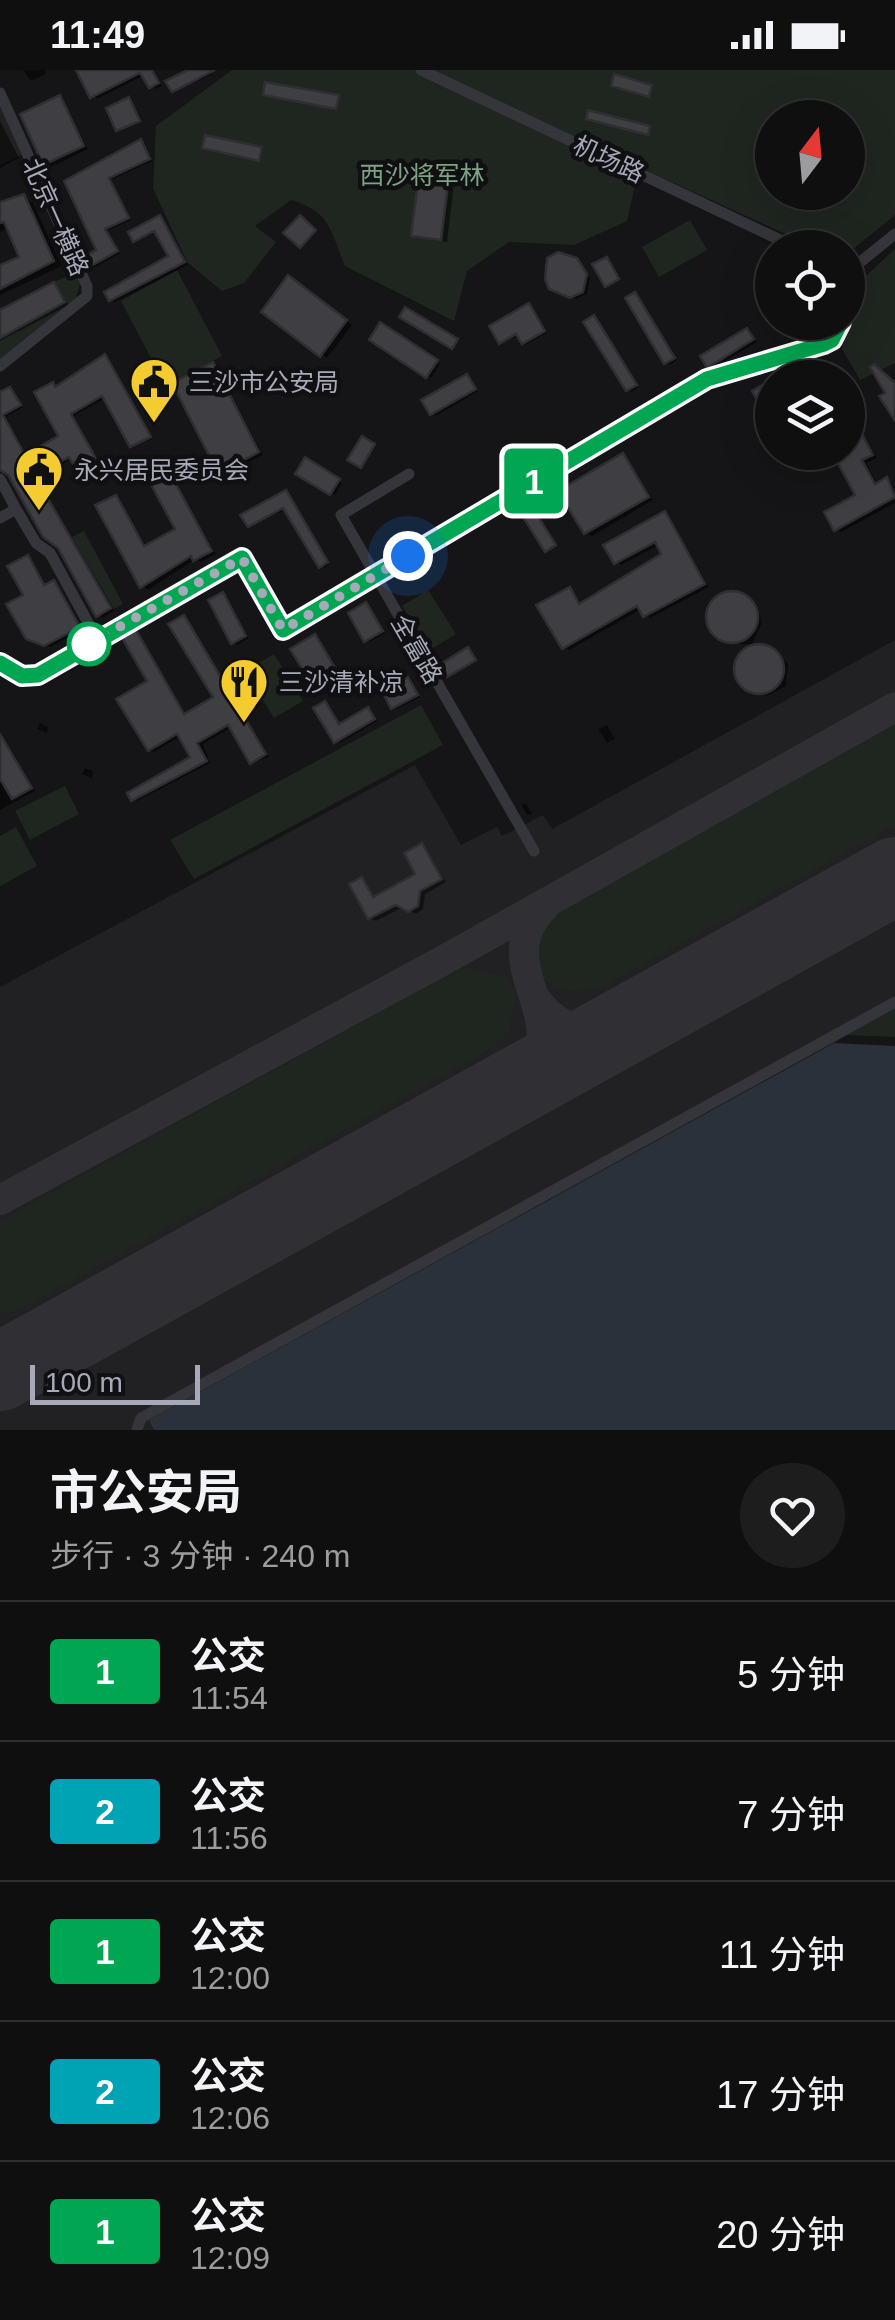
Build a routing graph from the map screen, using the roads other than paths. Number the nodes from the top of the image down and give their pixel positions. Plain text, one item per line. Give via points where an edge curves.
1 (421, 70) edge
2 (0, 92) edge
3 (759, 230) edge
4 (895, 234) edge
5 (865, 259) edge
6 (832, 340) edge
7 (0, 366) edge
8 (408, 474) dead end
9 (0, 479) edge
10 (16, 509) junction
11 (0, 518) edge
12 (375, 575) junction
13 (97, 639) junction
14 (0, 664) edge
15 (534, 851) dead end
16 (895, 1002) edge
17 (138, 1430) edge

1 - 3 street, 机场路
2 - 7 street, 北京一横路 via 87,296
4 - 5 street
6 - 12 street via 707,379
8 - 12 street, 全富路 via 341,515
9 - 10 street
10 - 11 street
10 - 13 street via 50,553
12 - 13 street via 283,630 242,558
12 - 15 street, 全富路
13 - 14 street via 30,677
16 - 17 street via 142,1418

